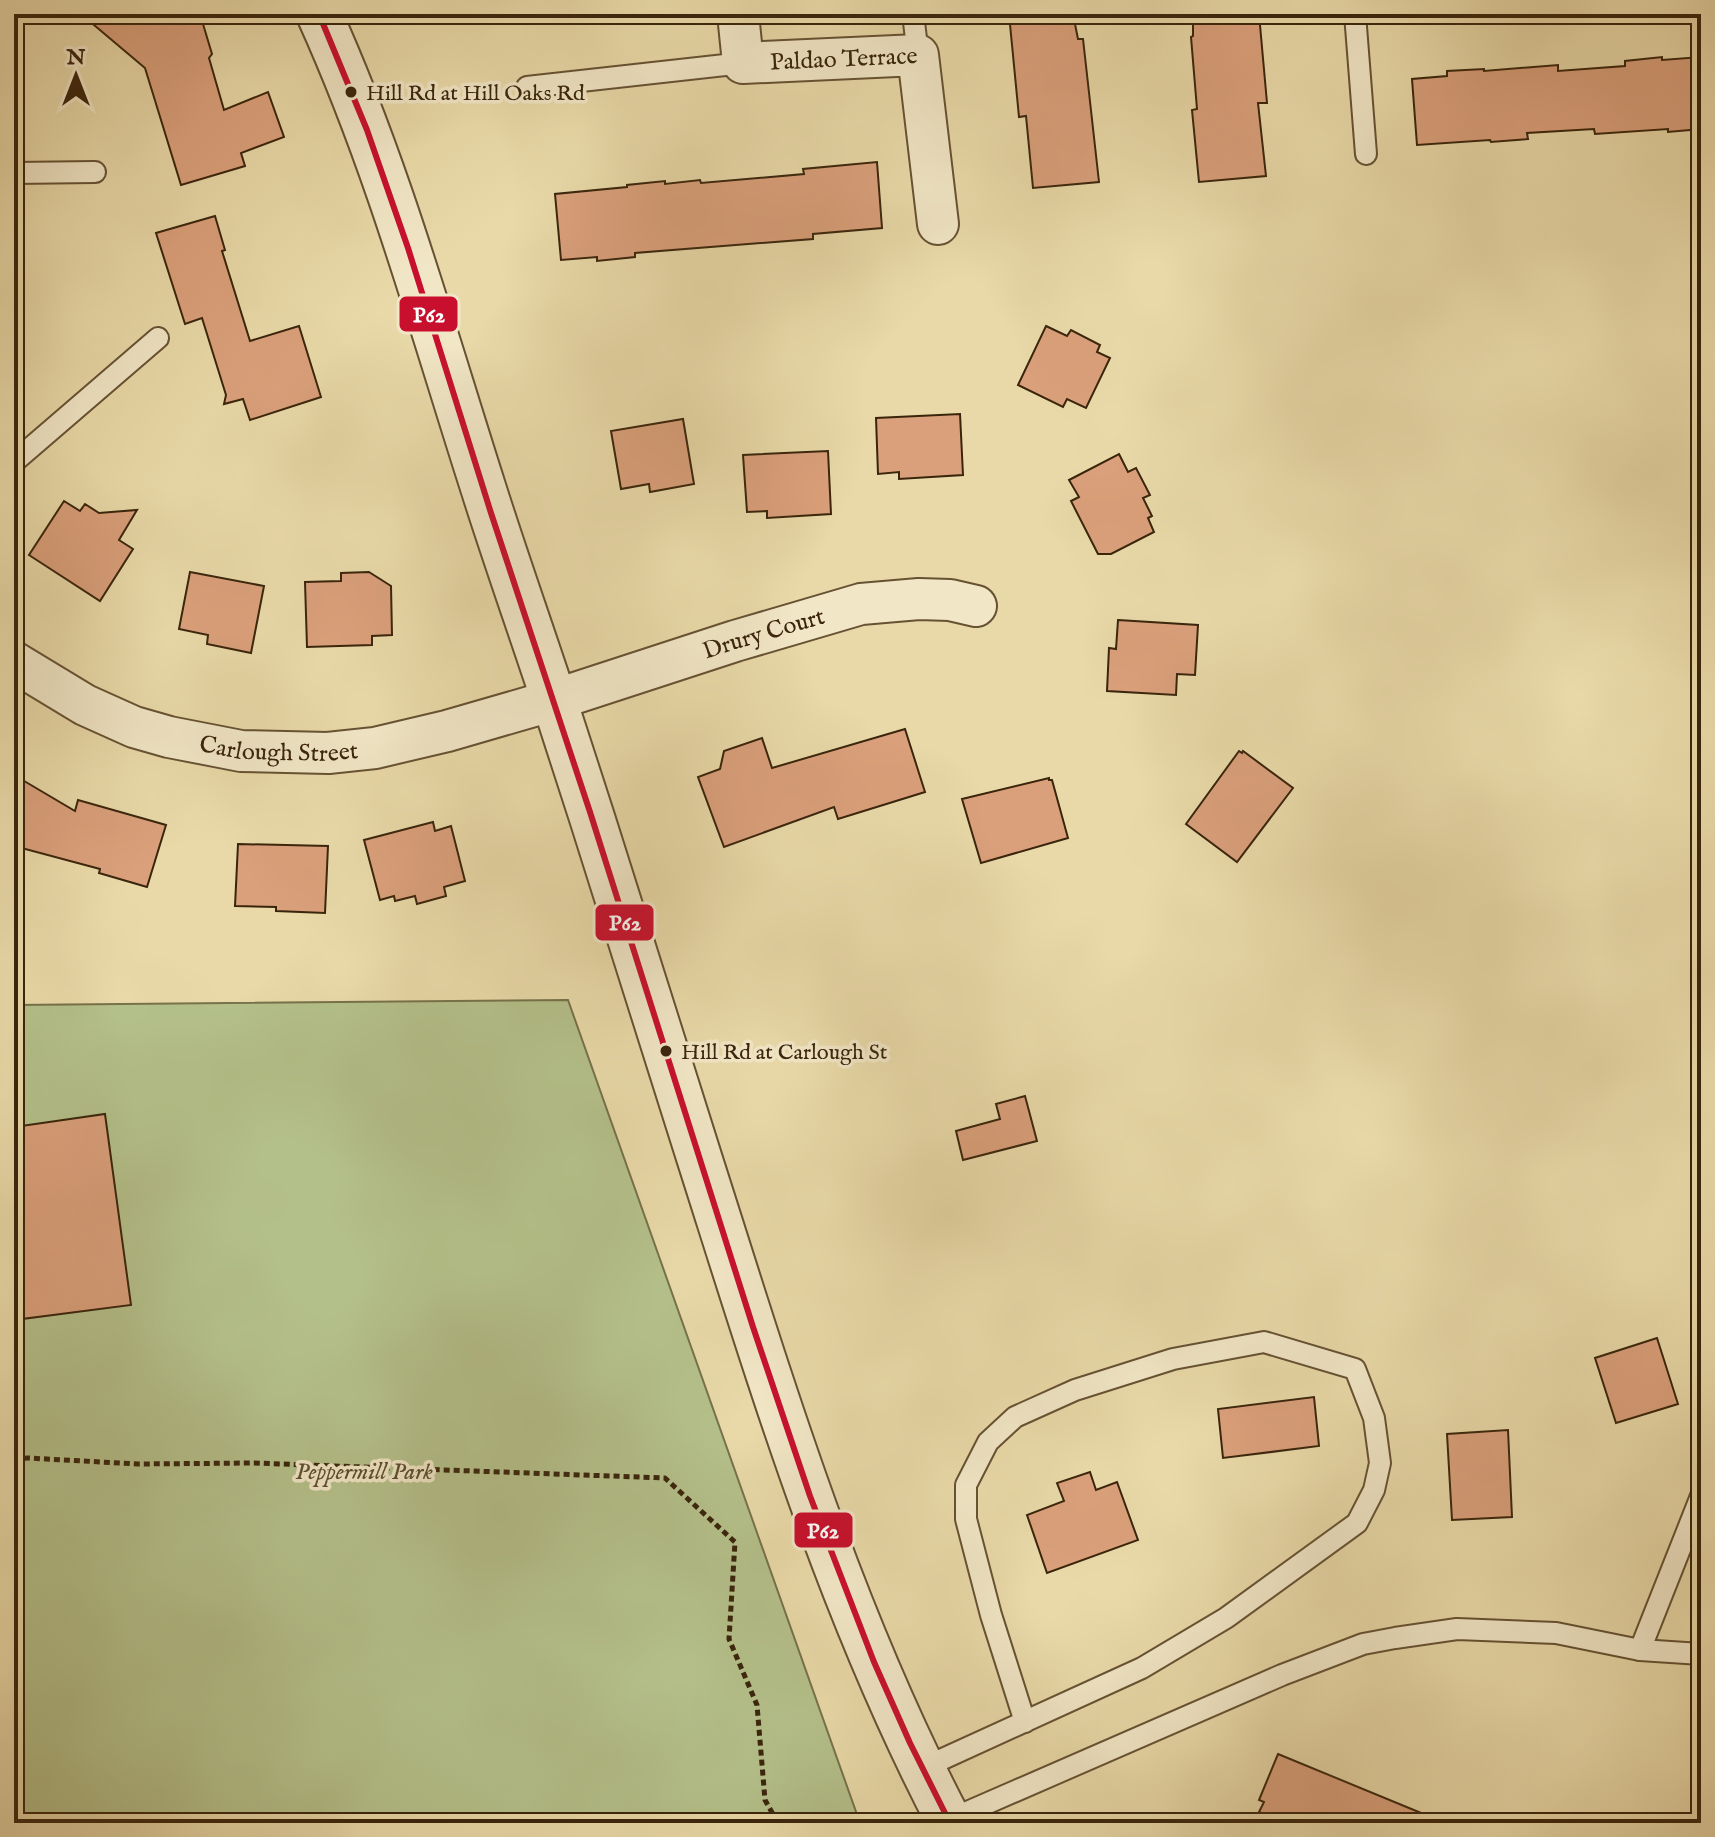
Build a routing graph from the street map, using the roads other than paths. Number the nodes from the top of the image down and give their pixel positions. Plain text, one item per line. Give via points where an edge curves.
1 (319, 14) edge
2 (738, 14) edge
3 (913, 14) edge
4 (1355, 14) edge
5 (918, 55) junction
6 (743, 63) junction
7 (527, 87) dead end
8 (1366, 154) dead end
9 (95, 172) dead end
10 (14, 173) edge
11 (938, 224) dead end
12 (158, 338) dead end
13 (14, 462) edge
14 (976, 606) dead end
15 (14, 662) edge
16 (554, 700) junction
17 (1701, 1496) edge
18 (1640, 1650) junction
19 (1701, 1654) edge
20 (1025, 1722) junction
21 (923, 1768) junction
22 (950, 1822) edge

1 - 16 street via 360,109 405,239
2 - 6 street, Paldao Terrace
3 - 5 lane
4 - 8 lane
5 - 6 street, Paldao Terrace
5 - 11 street, Paldao Terrace
6 - 7 lane
9 - 10 lane
12 - 13 lane
14 - 16 street, Drury Court via 919,599 861,604
15 - 16 street, Carlough Street via 134,727 241,751 375,748
16 - 21 street via 791,1444 839,1577
17 - 18 lane
18 - 19 lane
18 - 22 lane via 1556,1633 1457,1629 1363,1644
20 - 20 lane via 1142,1668 1226,1618 1357,1523 1374,1490 1380,1463 1374,1418 1355,1369 1264,1342 1173,1359 1039,1406 1015,1417 988,1442 966,1485 966,1519
20 - 21 lane
21 - 22 street

